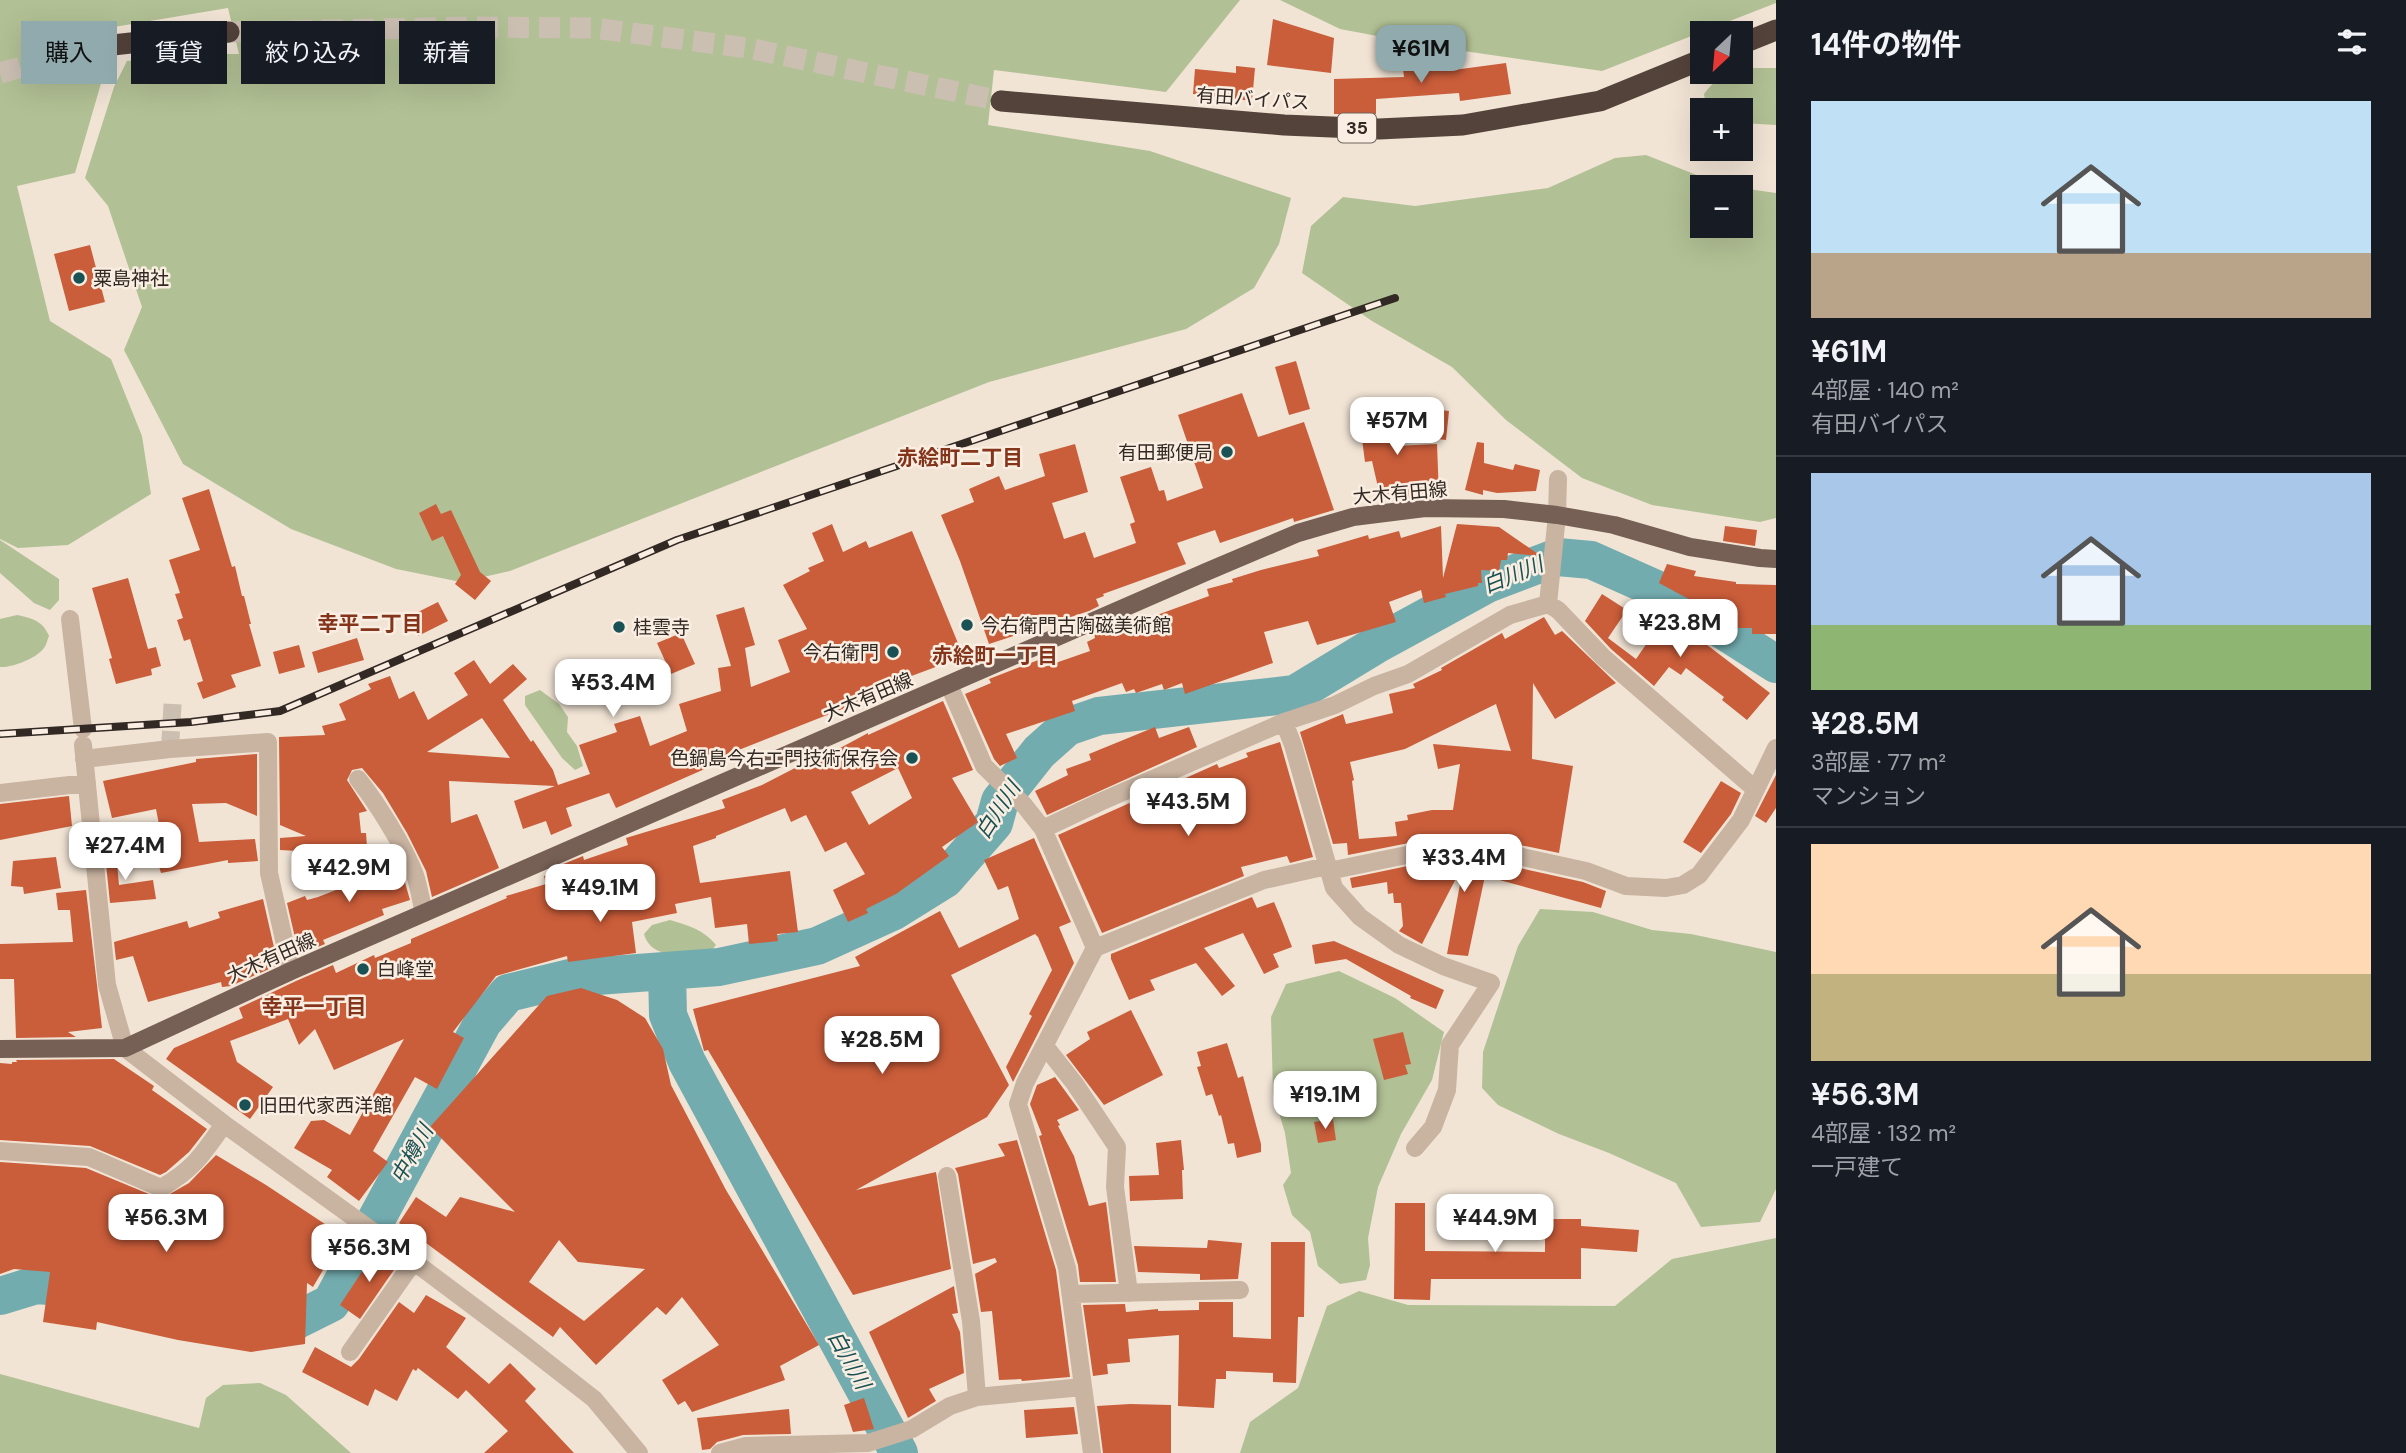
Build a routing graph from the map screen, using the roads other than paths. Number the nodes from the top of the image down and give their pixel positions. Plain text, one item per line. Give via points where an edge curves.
1 (1776, 30) edge
2 (229, 32) tunnel mouth
3 (1754, 39) edge
4 (117, 45) tunnel mouth
5 (1690, 65) edge
6 (1001, 101) tunnel mouth
7 (1558, 479) dead end
8 (1557, 515) junction
9 (1776, 559) edge
10 (1548, 604) junction
11 (70, 619) dead end
12 (950, 685) junction
13 (1284, 722) junction
14 (84, 745) junction
15 (1776, 748) edge
16 (358, 779) dead end
17 (87, 783) junction
18 (1755, 789) junction
19 (0, 793) edge
20 (1043, 829) junction
21 (1328, 869) junction
22 (424, 913) junction
23 (1095, 948) junction
24 (291, 971) junction
25 (1045, 1046) junction
26 (125, 1048) junction
27 (0, 1049) edge
28 (224, 1124) junction
29 (1415, 1148) dead end
30 (0, 1151) edge
31 (947, 1176) dead end
32 (414, 1261) junction
33 (1240, 1290) dead end
34 (1129, 1293) junction
35 (1070, 1294) junction
36 (350, 1352) dead end
37 (1083, 1387) junction
38 (977, 1397) junction
39 (747, 1450) edge
40 (639, 1453) edge
41 (720, 1453) edge
42 (1092, 1453) edge

1 - 3 highway
2 - 4 highway
5 - 6 highway, 有田バイパス / 35 via 1600,102 1463,125 1379,129 1284,125
7 - 8 street
8 - 9 main road, 大木有田線 via 1614,525 1690,547
8 - 10 street
8 - 12 main road, 大木有田線 via 1425,508 1353,517 1298,533
10 - 13 street via 1510,615 1408,674
10 - 18 street
11 - 14 street
12 - 20 street via 984,766
12 - 22 main road, 大木有田線
13 - 20 street
13 - 21 street
14 - 17 street
14 - 24 street via 268,742 269,873
15 - 18 street
16 - 22 street via 415,875
17 - 19 street
17 - 26 street via 107,985
18 - 21 street via 1741,820 1699,875 1683,885 1626,886 1565,866 1475,851 1421,852
20 - 23 street
21 - 23 street via 1264,880
21 - 29 street via 1334,888 1360,917 1399,945 1491,983 1450,1045 1447,1090 1433,1127
22 - 24 main road, 大木有田線
23 - 25 street
24 - 26 main road, 大木有田線
25 - 34 street via 1117,1147 1115,1186
25 - 35 street via 1018,1104 1067,1268
26 - 27 main road, 大木有田線
26 - 28 street
28 - 30 street via 201,1158 161,1188 89,1157
28 - 32 street
31 - 38 street via 971,1321
32 - 36 street
32 - 40 street via 594,1399
33 - 34 street
34 - 35 street
35 - 37 street
37 - 38 street
37 - 42 street
38 - 39 street via 950,1406 912,1429 868,1443
39 - 41 street

